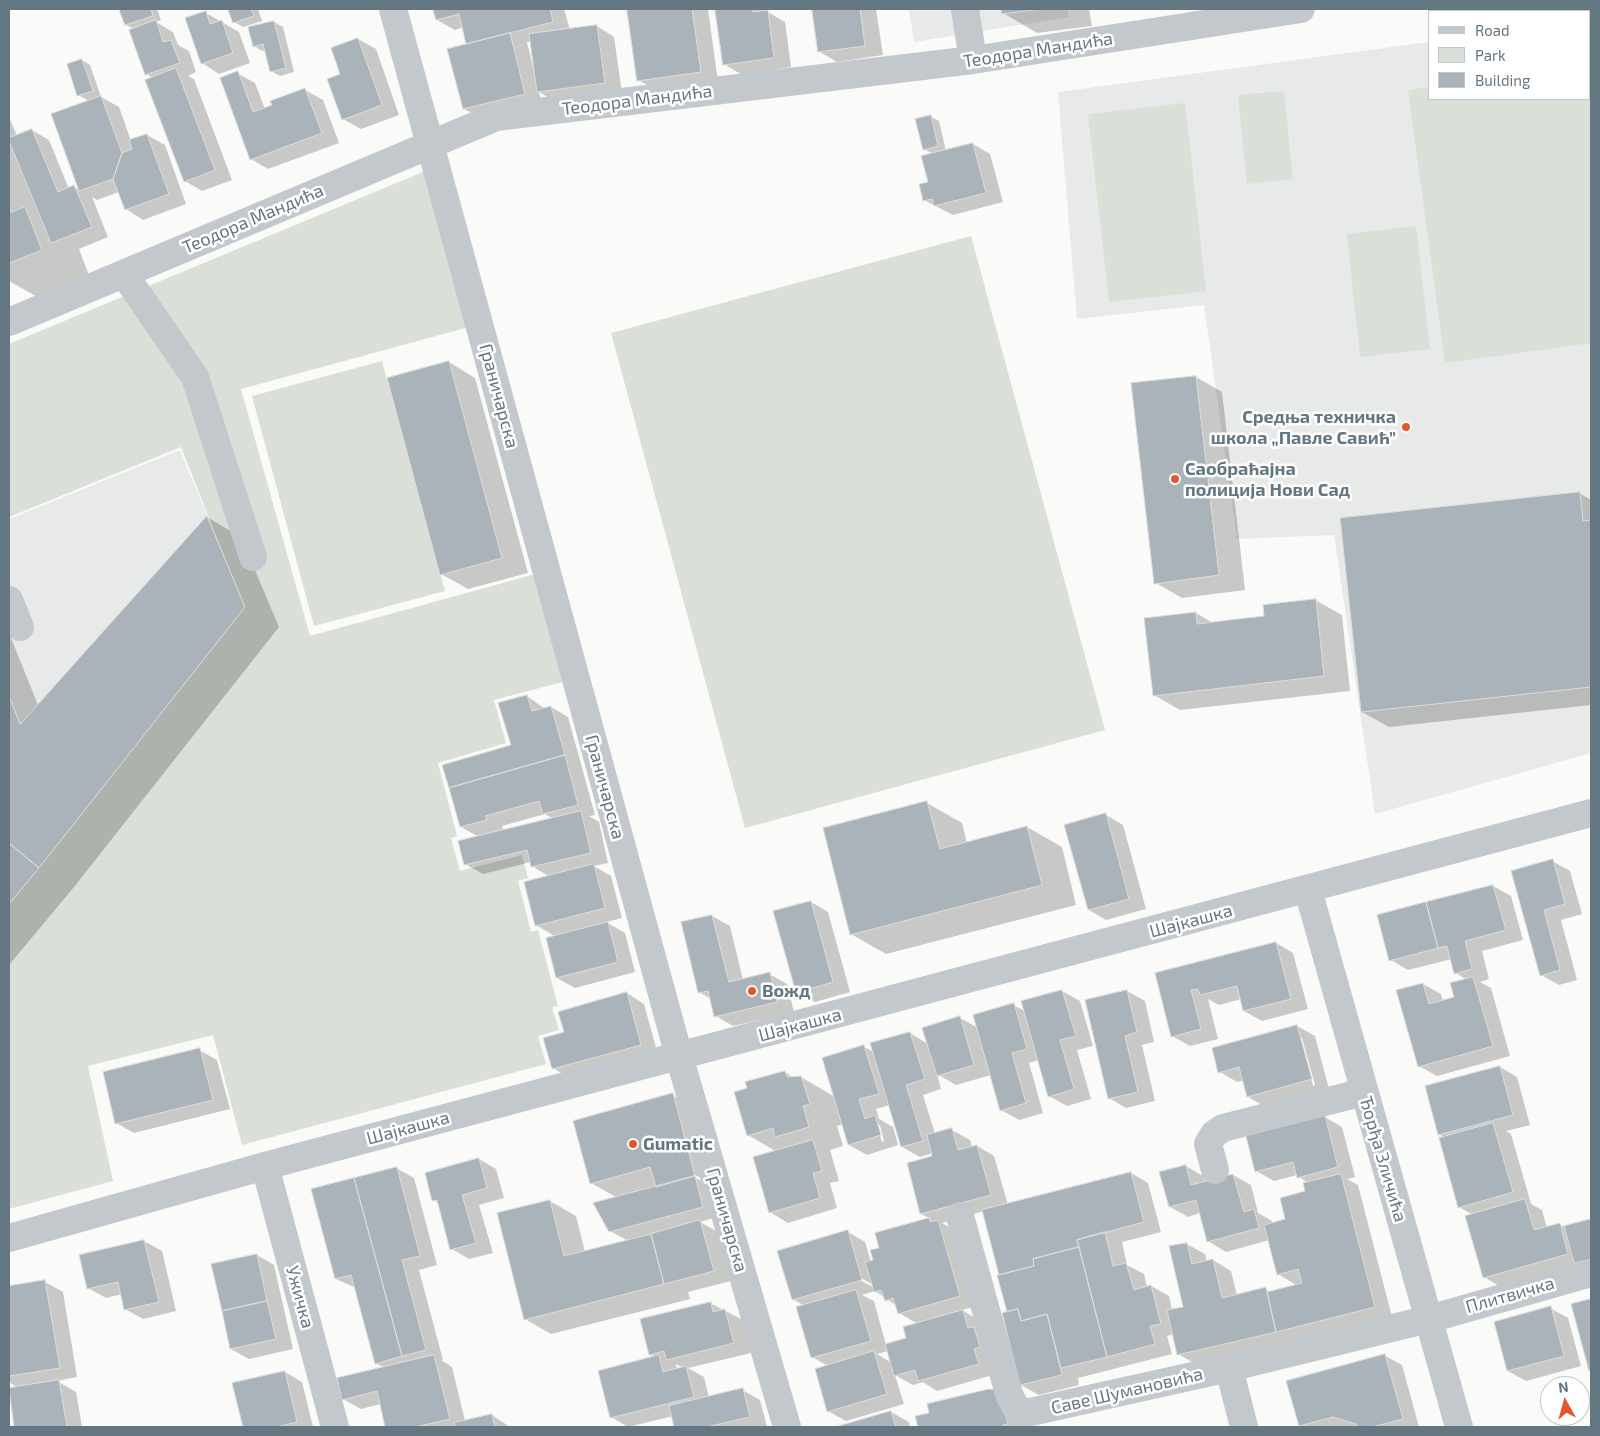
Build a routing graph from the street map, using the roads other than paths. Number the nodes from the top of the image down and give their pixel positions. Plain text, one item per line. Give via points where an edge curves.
1 (393, 9) edge
2 (965, 9) edge
3 (1301, 9) edge
4 (973, 60) junction
5 (430, 144) junction
6 (124, 274) junction
7 (9, 322) edge
8 (253, 558) dead end
9 (9, 600) edge
10 (20, 627) dead end
11 (1591, 814) edge
12 (1308, 890) junction
13 (679, 1056) junction
14 (1364, 1092) junction
15 (265, 1166) junction
16 (1215, 1170) dead end
17 (960, 1216) dead end
18 (9, 1238) edge
19 (1591, 1273) edge
20 (1428, 1319) junction
21 (1229, 1368) junction
22 (335, 1427) edge
23 (787, 1427) edge
24 (1244, 1427) edge
25 (1459, 1427) edge

1 - 5 street, Граничарска
2 - 4 street
3 - 4 street, Теодора Мандића
4 - 5 street, Теодора Мандића via 496,117
5 - 6 street, Теодора Мандића
5 - 13 street, Граничарска
6 - 7 street, Теодора Мандића
6 - 8 street via 195,377
9 - 10 street
11 - 12 street, Шајкашка
12 - 13 street, Шајкашка
12 - 14 street, Ђорђа Зличића
13 - 15 street, Шајкашка
13 - 23 street, Граничарска
14 - 16 street via 1223,1128 1208,1144
14 - 20 street, Ђорђа Зличића
15 - 18 street, Шајкашка
15 - 22 street, Ужичка
17 - 21 street, Саве Шумановића via 1009,1394 1016,1408 1026,1413 1056,1408
19 - 20 street, Плитвичка
20 - 21 street, Саве Шумановића
20 - 25 street, Ђорђа Зличића
21 - 24 street

